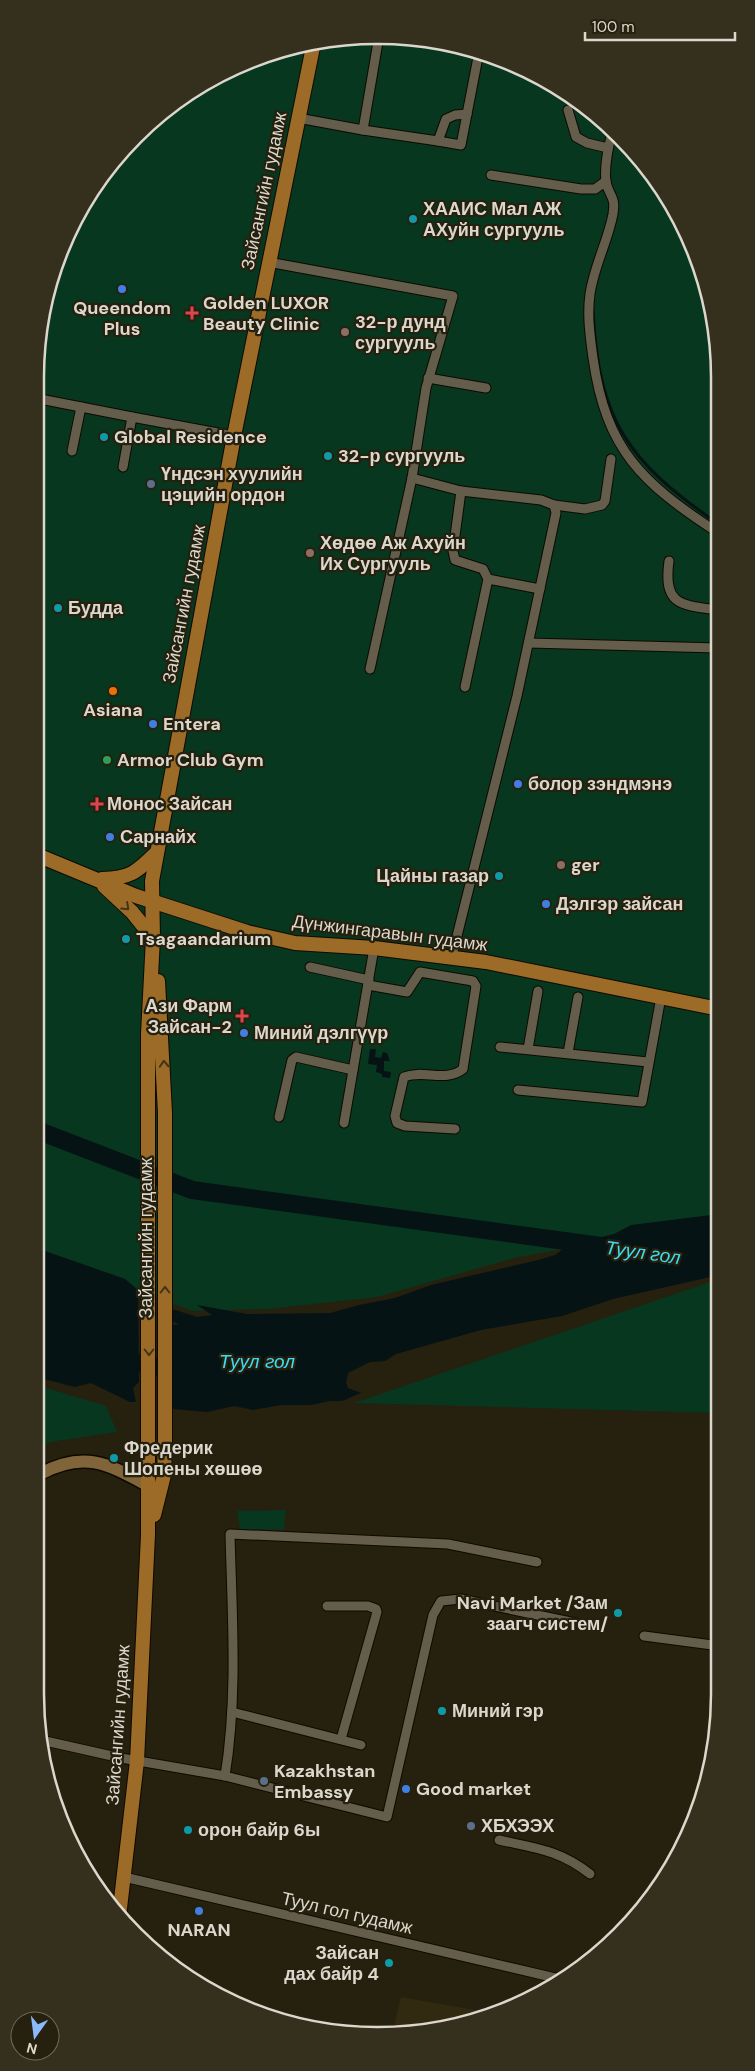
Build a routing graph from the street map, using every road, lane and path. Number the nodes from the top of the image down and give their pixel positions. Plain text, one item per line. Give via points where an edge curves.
1 (378, 44) edge
2 (312, 50) edge
3 (478, 59) edge
4 (568, 110) dead end
5 (468, 114) junction
6 (298, 118) junction
7 (363, 130) junction
8 (610, 139) edge
9 (438, 141) junction
10 (608, 148) junction
11 (491, 175) dead end
12 (606, 181) junction
13 (268, 262) junction
14 (428, 378) junction
15 (486, 388) dead end
16 (44, 400) edge
17 (81, 407) junction
18 (132, 417) junction
19 (234, 436) junction
20 (72, 451) dead end
21 (611, 459) dead end
22 (122, 467) dead end
23 (412, 478) junction
24 (461, 492) junction
25 (554, 505) junction
26 (711, 527) edge
27 (669, 561) dead end
28 (488, 579) junction
29 (540, 589) junction
30 (711, 609) edge
31 (528, 643) junction
32 (711, 648) edge
33 (370, 669) dead end
34 (465, 687) dead end
35 (156, 853) junction
36 (44, 858) edge
37 (96, 879) junction
38 (153, 902) junction
39 (153, 938) junction
40 (374, 948) junction
41 (452, 956) junction
42 (310, 967) dead end
43 (368, 982) junction
44 (538, 990) dead end
45 (578, 997) dead end
46 (661, 998) junction
47 (711, 1008) edge
48 (500, 1047) dead end
49 (528, 1049) junction
50 (568, 1053) junction
51 (648, 1062) junction
52 (352, 1070) junction
53 (518, 1090) dead end
54 (279, 1117) dead end
55 (344, 1123) dead end
56 (455, 1129) dead end
57 (44, 1472) edge
58 (150, 1486) junction
59 (148, 1535) junction
60 (537, 1562) dead end
61 (327, 1606) dead end
62 (584, 1625) dead end
63 (644, 1636) dead end
64 (711, 1645) edge
65 (232, 1712) junction
66 (341, 1739) junction
67 (48, 1741) edge
68 (361, 1745) dead end
69 (137, 1761) junction
70 (225, 1776) junction
71 (499, 1840) dead end
72 (590, 1874) dead end
73 (124, 1877) junction
74 (120, 1906) edge
75 (553, 1977) edge

1 - 7 street
2 - 6 main road, Зайсангийн гудамж
3 - 5 street
4 - 10 street via 576,137
5 - 9 street via 446,119
5 - 9 street via 462,145
6 - 7 street
6 - 13 main road, Зайсангийн гудамж
7 - 9 street
8 - 10 street
10 - 12 street
11 - 12 street via 581,189 595,189
12 - 26 street via 614,196 614,206 594,271 588,310 603,405 623,449 638,471
13 - 14 street via 453,296
13 - 19 main road, Зайсангийн гудамж
14 - 15 street
14 - 23 street
16 - 17 street
17 - 18 street
17 - 20 street
18 - 19 street
18 - 22 street
19 - 35 main road, Зайсангийн гудамж
21 - 25 street via 602,505 585,509
23 - 24 street
23 - 33 street
24 - 25 street via 541,500
24 - 28 street via 455,560 483,569
25 - 29 street via 556,513
27 - 30 street via 666,583 675,598 684,605
28 - 29 street
28 - 34 street
29 - 31 street
31 - 32 street
31 - 41 street
35 - 37 main road via 128,877
35 - 38 main road, Зайсангийн гудамж
36 - 37 main road, Дүнжингаравын гудамж
37 - 38 main road, Дүнжингаравын гудамж
37 -> 39 main road via 132,912
38 - 39 main road, Зайсангийн гудамж
38 - 40 main road, Дүнжингаравын гудамж via 247,932 295,943
39 -> 58 main road, Зайсангийн гудамж via 148,1034
59 -> 39 main road, Зайсангийн гудамж via 164,1475 165,1444 166,1113
40 - 41 main road, Дүнжингаравын гудамж
40 - 43 street
41 - 46 main road, Дүнжингаравын гудамж
42 - 43 street
43 - 52 street
43 - 56 street via 407,992 420,972 473,981 476,986 463,1070 449,1076 410,1074 404,1077 395,1116 397,1123 405,1126
44 - 49 street
45 - 50 street
46 - 47 main road, Дүнжингаравын гудамж
46 - 51 street
48 - 49 street
49 - 50 street
50 - 51 street
51 - 53 street via 642,1102
52 - 54 street via 296,1057 292,1060
52 - 55 street
57 - 58 street via 75,1460 94,1461
58 - 59 main road, Зайсангийн гудамж
59 - 69 main road, Зайсангийн гудамж
60 - 65 street via 448,1544 230,1534
61 - 66 street via 368,1606 377,1612
62 - 70 street via 461,1599 441,1601 432,1615 387,1817
63 - 64 street
65 - 66 street
65 - 70 street
66 - 68 street
67 - 69 street
69 - 70 street
69 - 73 main road, Зайсангийн гудамж
71 - 72 street via 557,1853
73 - 74 main road, Зайсангийн гудамж
73 - 75 street, Туул гол гудамж

